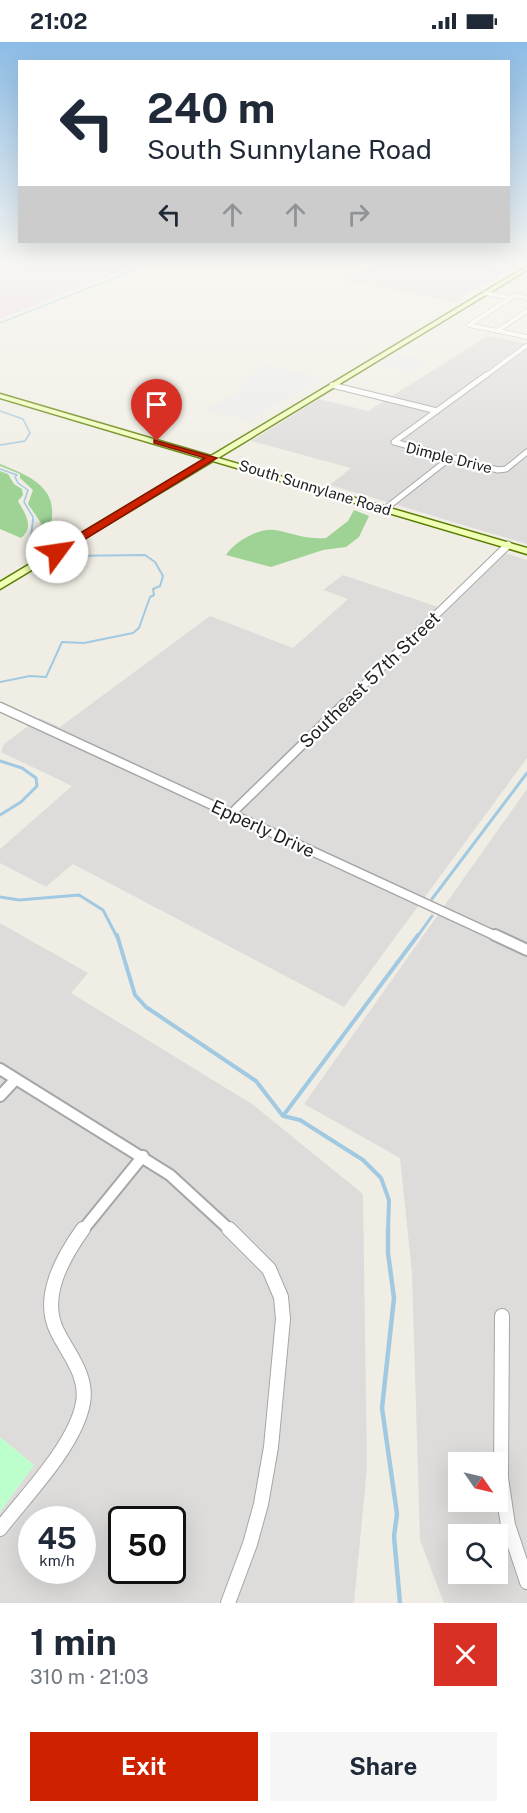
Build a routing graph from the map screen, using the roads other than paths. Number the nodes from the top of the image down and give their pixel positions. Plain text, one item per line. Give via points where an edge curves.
1 (415, 335) edge
2 (526, 346) edge
3 (332, 385) junction
4 (0, 396) edge
5 (437, 411) junction
6 (527, 452) edge
7 (212, 458) junction
8 (450, 458) junction
9 (385, 509) junction
10 (508, 545) junction
11 (527, 551) edge
12 (0, 586) edge
13 (0, 707) edge
14 (231, 814) junction
15 (527, 950) edge
16 (0, 1070) edge
17 (15, 1080) junction
18 (0, 1096) edge
19 (143, 1156) junction
20 (502, 1316) dead end
21 (0, 1529) edge
22 (527, 1582) edge
23 (228, 1603) edge

1 - 3 main road
2 - 5 street
3 - 5 street
3 - 7 main road
4 - 7 main road, South Sunnylane Road
5 - 8 street, Dimple Drive via 395,443
6 - 8 street, Dimple Drive via 504,470
7 - 9 main road, South Sunnylane Road
7 - 12 main road
8 - 9 street
9 - 10 main road, South Sunnylane Road
10 - 11 main road, South Sunnylane Road
10 - 14 street, Southeast 57th Street
13 - 14 street, Epperly Drive
14 - 15 street, Epperly Drive
16 - 17 street
17 - 18 street
17 - 19 street
19 - 21 street via 58,1267 52,1317 84,1383 82,1407 61,1446
19 - 23 street via 228,1224 269,1269 281,1297 283,1319 272,1447 250,1544
20 - 22 street via 501,1478 508,1525

